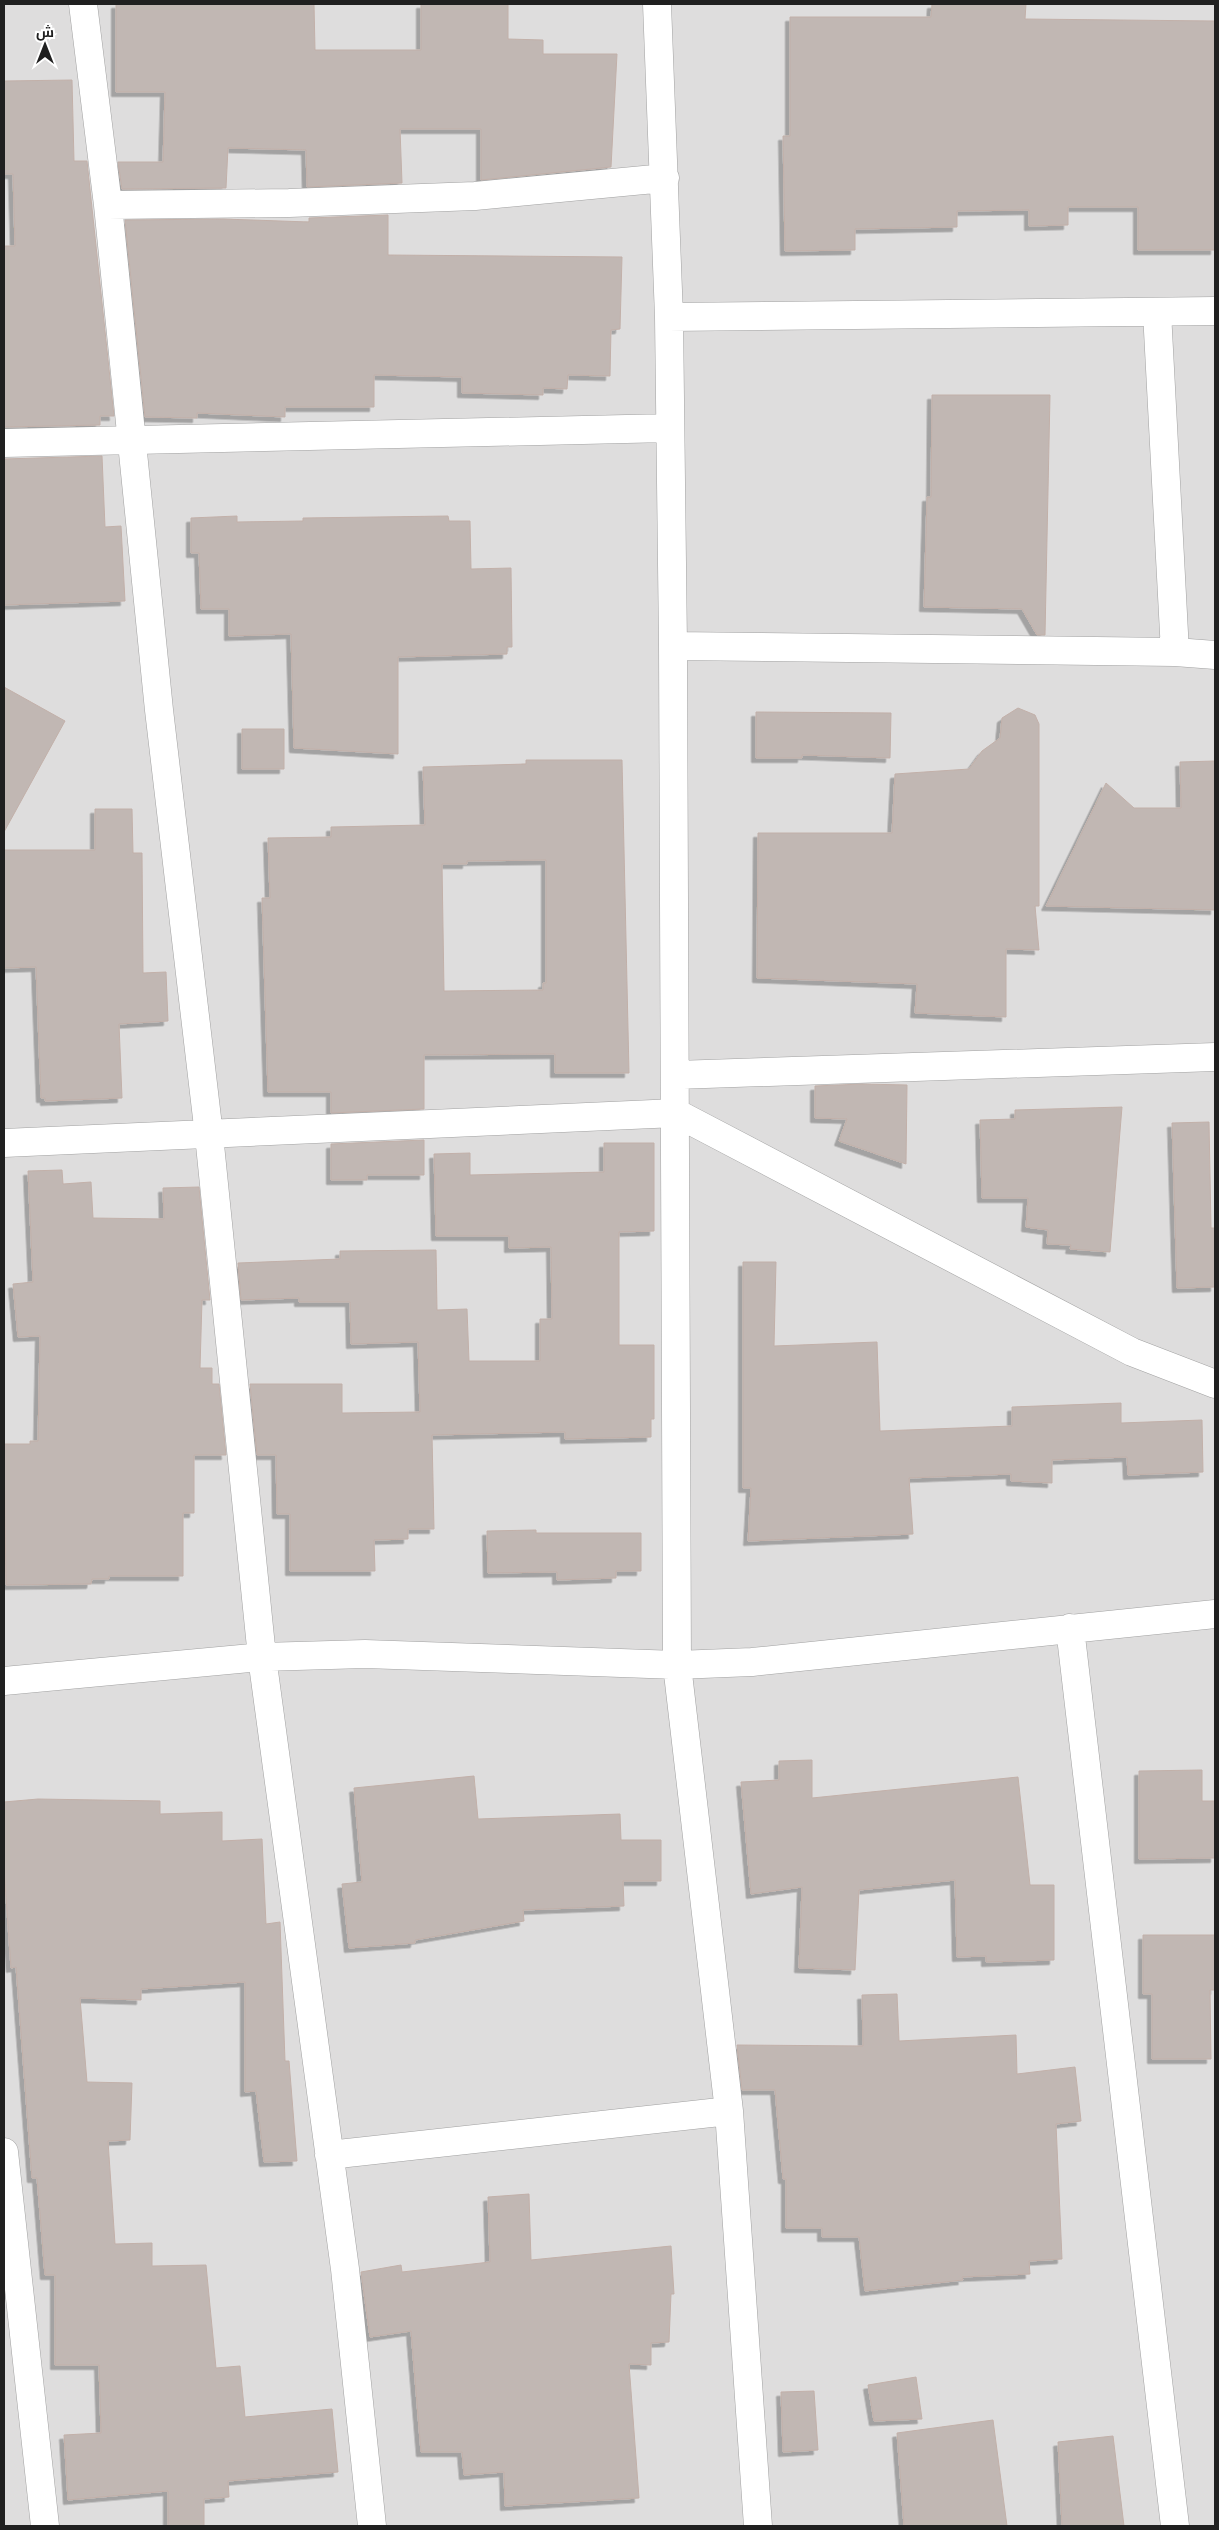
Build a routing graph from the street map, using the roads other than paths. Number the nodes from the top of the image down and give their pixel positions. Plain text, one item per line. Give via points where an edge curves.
1 (83, 4) edge
2 (657, 4) edge
3 (665, 178) junction
4 (108, 205) junction
5 (1215, 311) edge
6 (1156, 312) junction
7 (669, 317) junction
8 (669, 428) junction
9 (133, 440) junction
10 (4, 442) edge
11 (673, 646) junction
12 (1175, 652) junction
13 (1215, 655) edge
14 (1215, 1057) edge
15 (676, 1075) junction
16 (676, 1113) junction
17 (209, 1135) junction
18 (4, 1144) edge
19 (1215, 1384) edge
20 (1215, 1614) edge
21 (1070, 1628) junction
22 (262, 1657) junction
23 (677, 1665) junction
24 (4, 1681) edge
25 (729, 2112) junction
26 (4, 2152) edge
27 (329, 2155) junction
28 (12, 2313) edge
29 (45, 2526) edge
30 (372, 2526) edge
31 (758, 2526) edge
32 (1175, 2526) edge

1 - 4 street
2 - 3 street
3 - 4 street via 475,196
3 - 7 street
4 - 9 street
5 - 6 street
6 - 7 street
6 - 12 street
7 - 8 street
8 - 9 street
8 - 11 street
9 - 10 street
9 - 17 street via 159,710
11 - 12 street
11 - 15 street
12 - 13 street
14 - 15 street
15 - 16 street
16 - 17 street
16 - 19 street via 1132,1352
16 - 23 street
17 - 18 street
17 - 22 street
20 - 21 street
21 - 23 street via 752,1662
21 - 32 street
22 - 23 street via 365,1654
22 - 24 street
22 - 27 street
23 - 25 street
25 - 27 street
25 - 31 street
26 - 28 street
27 - 30 street via 345,2268
28 - 29 street

